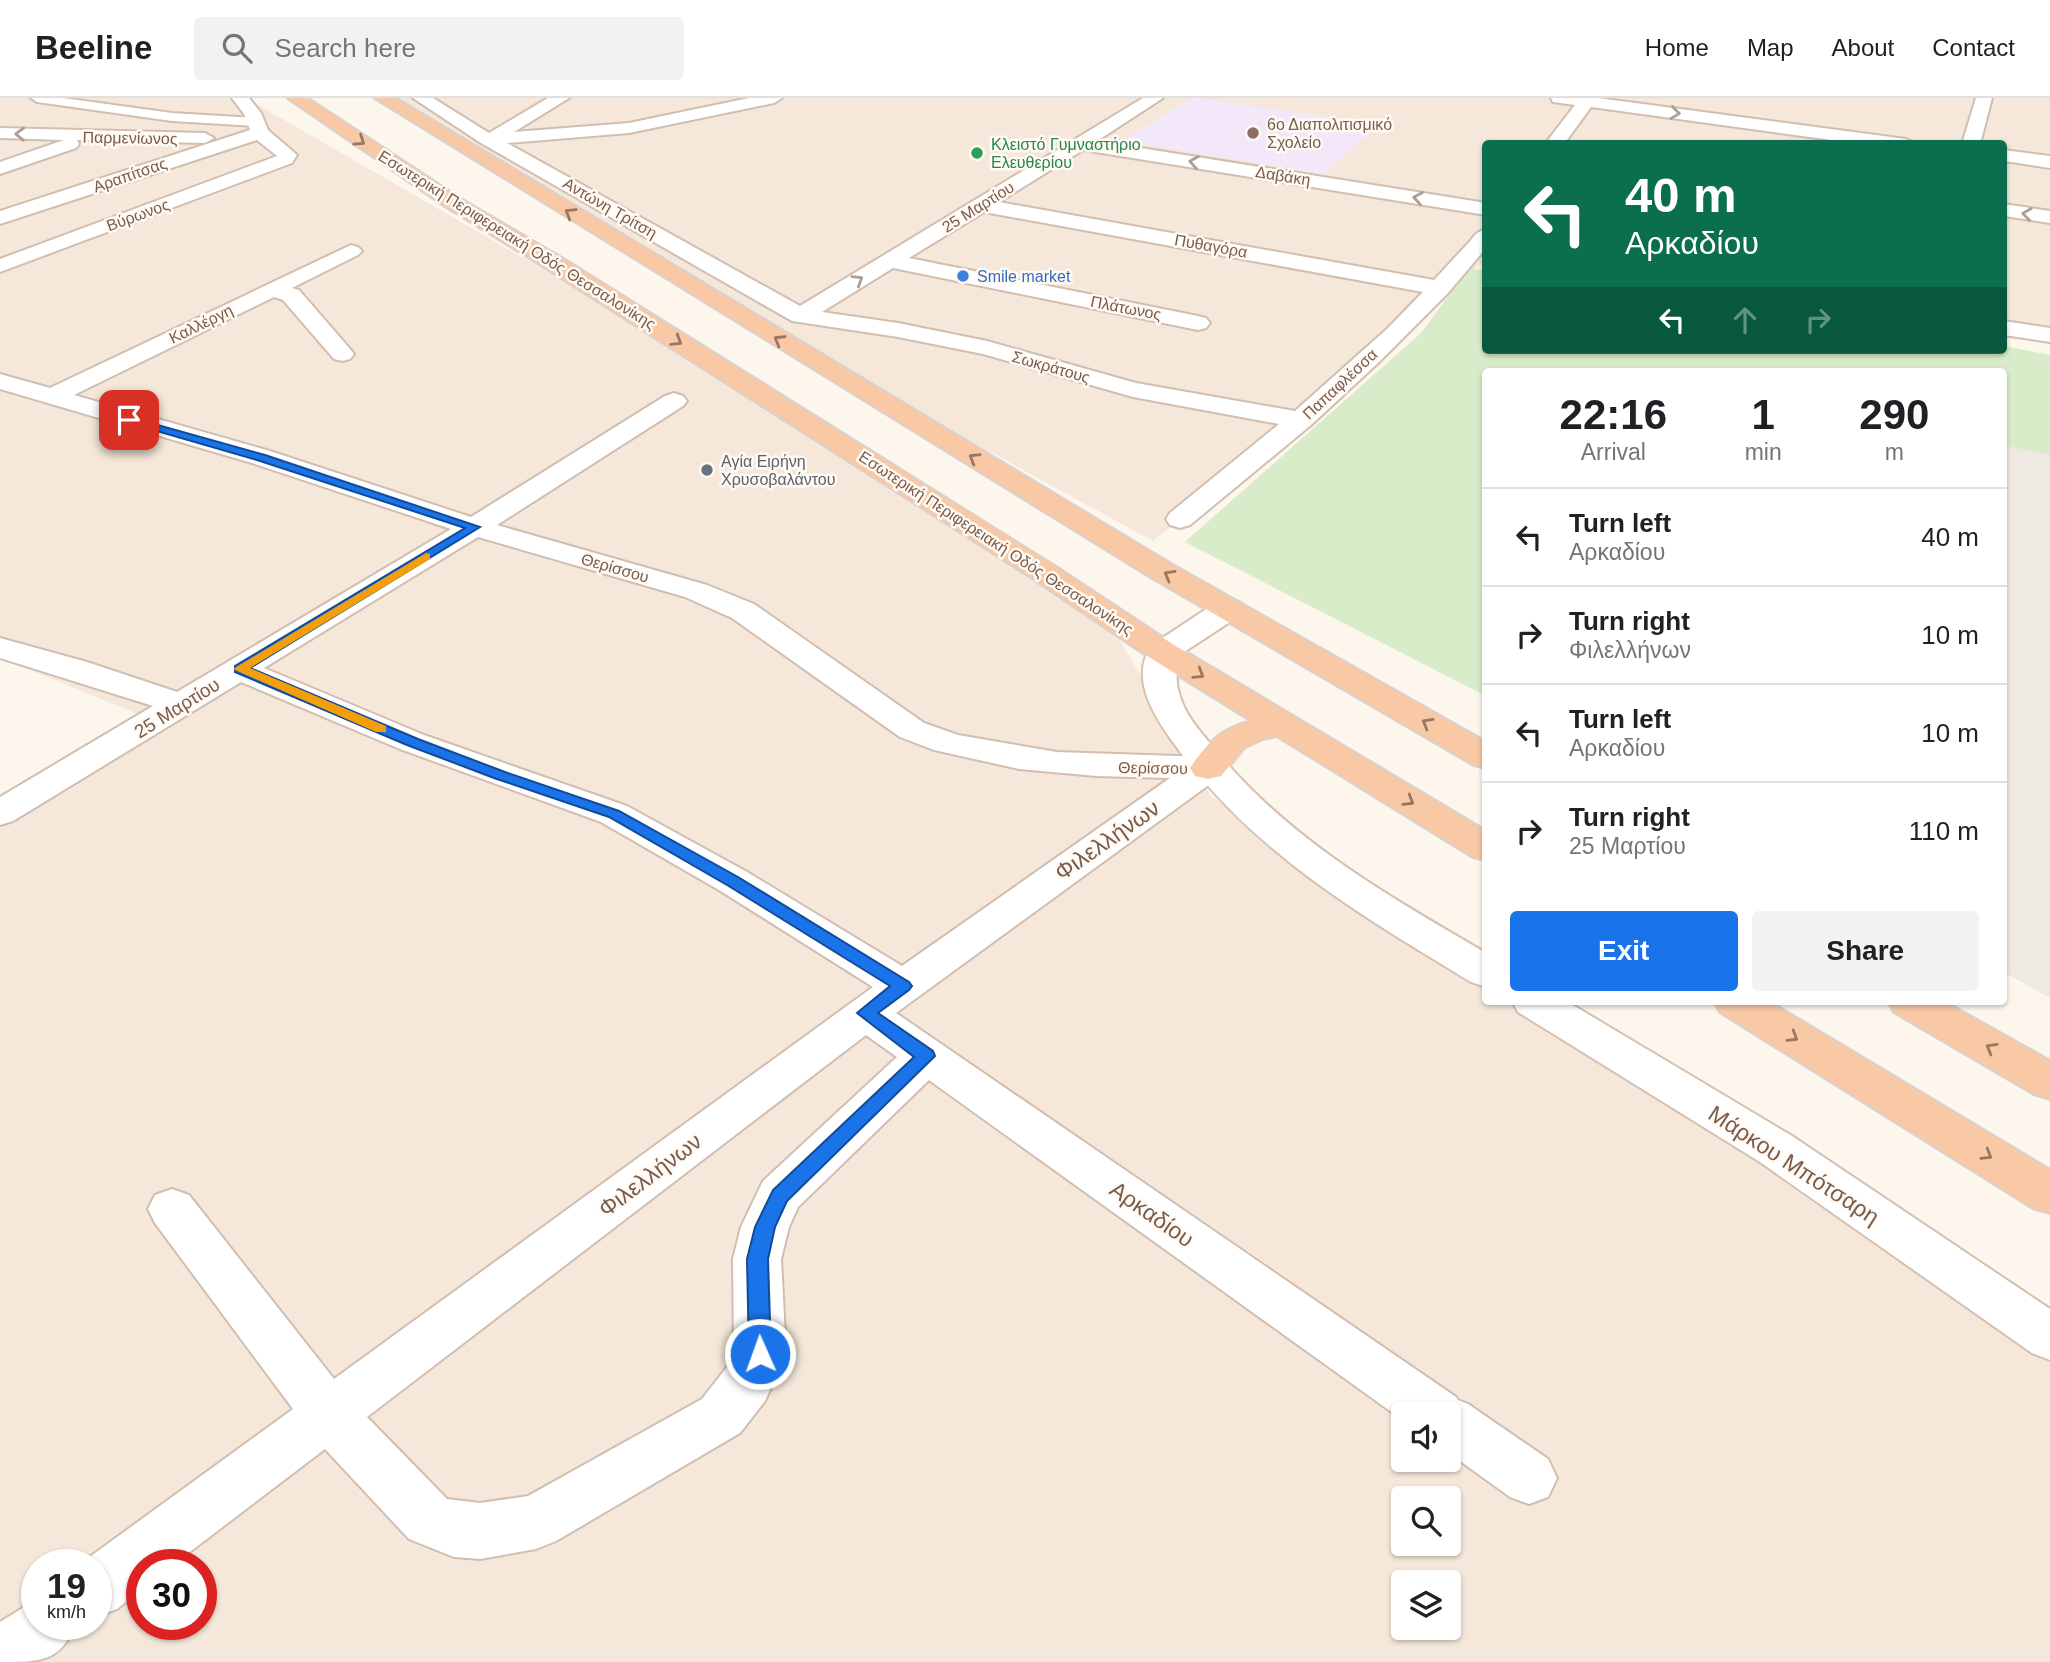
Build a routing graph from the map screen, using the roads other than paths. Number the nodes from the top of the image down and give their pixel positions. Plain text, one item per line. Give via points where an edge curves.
1 (37, 98) edge
2 (240, 98) edge
3 (296, 98) edge
4 (383, 98) edge
5 (421, 98) edge
6 (561, 98) edge
7 (774, 98) edge
8 (1155, 98) edge
9 (1559, 98) edge
10 (1984, 98) edge
11 (1587, 100) edge
12 (258, 128) junction
13 (0, 133) edge
14 (92, 137) junction
15 (486, 139) junction
16 (1556, 140) edge
17 (1877, 140) edge
18 (1971, 140) edge
19 (1081, 144) junction
20 (2007, 156) edge
21 (2050, 162) edge
22 (0, 168) edge
23 (981, 205) junction
24 (1482, 208) edge
25 (2007, 210) edge
26 (2050, 217) edge
27 (0, 218) edge
28 (1482, 242) edge
29 (351, 251) dead end
30 (890, 261) junction
31 (0, 266) edge
32 (1440, 288) junction
33 (274, 289) junction
34 (800, 316) junction
35 (1198, 323) dead end
36 (2007, 328) edge
37 (2050, 335) edge
38 (342, 354) dead end
39 (0, 381) edge
40 (50, 397) junction
41 (674, 401) dead end
42 (1301, 420) junction
43 (1180, 519) dead end
44 (474, 527) junction
45 (1228, 609) junction
46 (0, 648) edge
47 (1163, 652) junction
48 (239, 669) junction
49 (183, 705) junction
50 (1285, 726) junction
51 (1482, 755) edge
52 (1208, 768) junction
53 (0, 814) edge
54 (1482, 846) edge
55 (1482, 970) edge
56 (903, 986) junction
57 (1539, 1005) edge
58 (1742, 1005) edge
59 (1916, 1005) edge
60 (866, 1013) junction
61 (926, 1056) junction
62 (2050, 1082) edge
63 (2050, 1194) edge
64 (172, 1209) dead end
65 (2050, 1337) edge
66 (1420, 1402) edge
67 (330, 1415) junction
68 (1461, 1430) edge
69 (1529, 1478) dead end
70 (112, 1576) edge
71 (26, 1640) edge
72 (0, 1659) edge

1 - 12 lane
2 - 12 street
3 -> 47 highway, Εσωτερική Περιφερειακή Οδός Θεσσαλονίκης via 452,202 1045,573
45 -> 4 highway
5 - 15 street, Αντώνη Τρίτση
6 - 15 street
7 - 15 street via 629,128
8 - 19 street, 25 Μαρτίου
9 - 11 street
10 - 18 street
11 - 16 street
11 -> 17 street
12 - 14 street, Παρμενίωνος via 183,139
12 - 27 street, Αραπίτσας
12 - 31 street, Βύρωνος via 288,155 275,165
14 -> 13 street, Παρμενίωνος
14 - 22 street
15 - 34 street, Αντώνη Τρίτση
19 - 23 street, 25 Μαρτίου
24 -> 19 street, Δαβάκη
20 - 21 street
23 - 30 street, 25 Μαρτίου
23 - 32 street, Πυθαγόρα
26 -> 25 street
28 - 32 street, Παπαφλέσσα
29 - 33 street, Καλλέργη
34 -> 30 street, 25 Μαρτίου
30 - 35 street, Πλάτωνος
32 - 42 street, Παπαφλέσσα
33 - 38 street via 291,295
33 - 40 street, Καλλέργη
34 - 42 street, Σωκράτους via 987,348 1133,390
36 - 37 street
39 - 40 street, Θερίσσου
40 - 44 street, Θερίσσου via 261,457
41 - 44 street, 25 Μαρτίου
42 - 43 street, Παπαφλέσσα
44 - 48 street, 25 Μαρτίου
44 - 52 street, Θερίσσου via 696,591 743,611 912,730 936,740 1095,767
45 - 47 street
51 -> 45 highway
46 - 49 street
47 -> 50 highway, Εσωτερική Περιφερειακή Οδός Θεσσαλονίκης
47 - 52 street via 1161,691 1170,713
48 - 49 street, 25 Μαρτίου
48 - 56 street via 425,747 614,814
49 - 53 street, 25 Μαρτίου
50 - 52 highway via 1255,728 1236,737 1220,749
50 -> 54 highway, Εσωτερική Περιφερειακή Οδός Θεσσαλονίκης
52 - 55 street via 1265,827 1327,876
52 - 56 street, Φιλελλήνων
56 - 60 street, Φιλελλήνων
57 - 65 street, Μάρκου Μπότσαρη via 1776,1149
58 -> 63 highway
62 -> 59 highway
60 - 61 street, Αρκαδίου
60 - 67 street, Φιλελλήνων
61 - 66 street, Αρκαδίου
61 - 67 street via 780,1195 757,1259 760,1354 746,1384 721,1416 536,1522 480,1531 454,1529 429,1520
64 - 67 street
67 - 70 street, Φιλελλήνων
68 - 69 street
71 - 72 street

